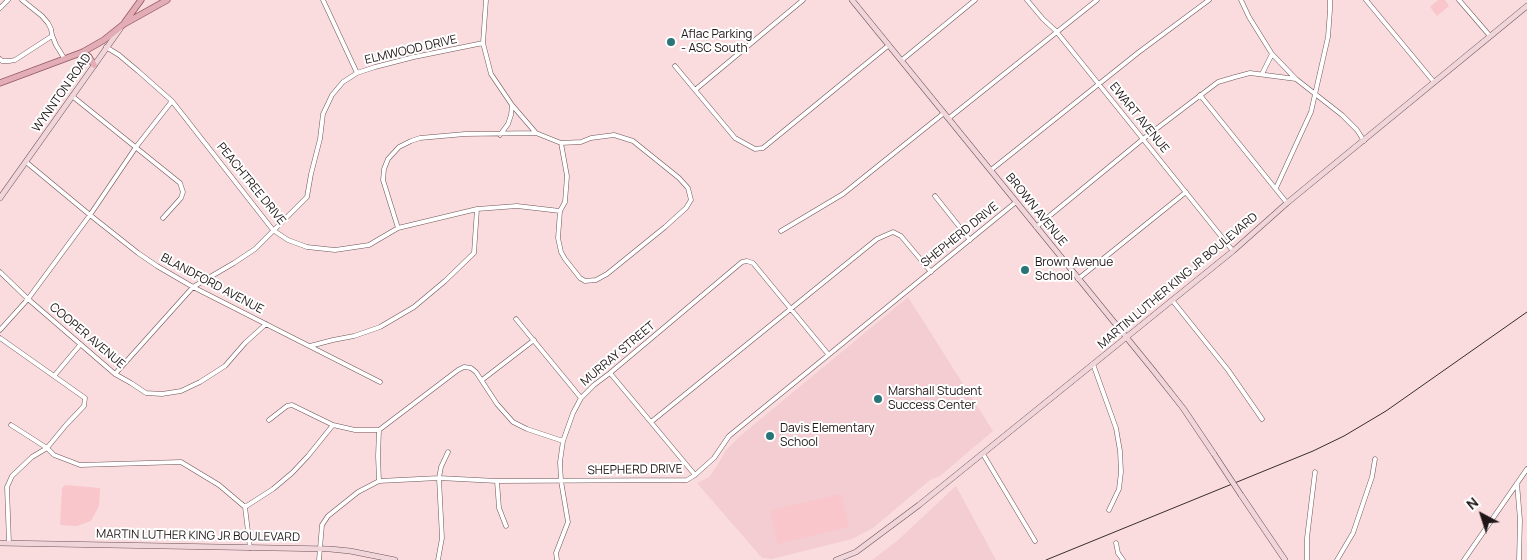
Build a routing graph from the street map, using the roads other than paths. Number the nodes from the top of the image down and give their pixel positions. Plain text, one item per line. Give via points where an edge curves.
1 (8, 0) edge
2 (22, 0) edge
3 (140, 0) edge
4 (167, 0) edge
5 (323, 0) edge
6 (486, 0) edge
7 (804, 0) edge
8 (852, 0) edge
9 (975, 0) edge
10 (1027, 0) edge
11 (1097, 0) edge
12 (1209, 0) edge
13 (1241, 0) edge
14 (1330, 0) edge
15 (1366, 0) edge
16 (1459, 0) edge
17 (1527, 6) edge
18 (0, 8) edge
19 (124, 24) junction
20 (1056, 31) junction
21 (52, 36) junction
22 (1490, 36) junction
23 (483, 43) junction
24 (889, 45) junction
25 (106, 47) junction
26 (82, 52) junction
27 (1272, 54) junction
28 (64, 58) junction
29 (0, 59) edge
30 (902, 60) junction
31 (94, 65) junction
32 (675, 66) dead end
33 (357, 73) junction
34 (1262, 74) junction
35 (1296, 79) junction
36 (1434, 82) junction
37 (0, 83) edge
38 (1098, 84) junction
39 (695, 90) junction
40 (1316, 94) junction
41 (72, 96) junction
42 (1200, 96) junction
43 (172, 101) junction
44 (512, 105) junction
45 (944, 113) junction
46 (949, 118) junction
47 (536, 133) junction
48 (500, 134) junction
49 (1143, 140) junction
50 (1364, 141) junction
51 (561, 143) junction
52 (136, 147) junction
53 (26, 162) junction
54 (991, 170) junction
55 (1276, 188) junction
56 (1186, 192) junction
57 (935, 196) dead end
58 (0, 198) edge
59 (1016, 202) junction
60 (1287, 203) junction
61 (477, 209) junction
62 (560, 211) junction
63 (90, 215) junction
64 (163, 218) dead end
65 (1036, 227) junction
66 (398, 228) junction
67 (273, 230) junction
68 (781, 231) dead end
69 (970, 240) junction
70 (1233, 251) junction
71 (0, 272) edge
72 (930, 272) junction
73 (1078, 279) junction
74 (193, 287) junction
75 (28, 299) junction
76 (1172, 300) junction
77 (789, 309) junction
78 (516, 319) dead end
79 (266, 324) junction
80 (0, 330) edge
81 (0, 338) edge
82 (1127, 338) junction
83 (534, 340) junction
84 (80, 345) junction
85 (310, 346) junction
86 (828, 354) junction
87 (1093, 364) junction
88 (610, 373) junction
89 (115, 374) junction
90 (54, 376) junction
91 (482, 380) junction
92 (380, 382) dead end
93 (582, 398) junction
94 (1262, 419) dead end
95 (268, 420) dead end
96 (651, 422) junction
97 (11, 425) dead end
98 (333, 425) junction
99 (379, 430) junction
100 (563, 441) junction
101 (47, 448) junction
102 (448, 452) dead end
103 (983, 454) junction
104 (1375, 459) dead end
105 (1527, 469) edge
106 (1315, 472) dead end
107 (695, 475) junction
108 (439, 478) junction
109 (379, 481) junction
110 (497, 481) junction
111 (561, 481) junction
112 (1517, 483) junction
113 (246, 507) junction
114 (1109, 510) dead end
115 (1527, 518) edge
116 (1520, 520) junction
117 (506, 526) dead end
118 (0, 527) edge
119 (8, 527) junction
120 (1035, 541) dead end
121 (0, 543) edge
122 (9, 543) junction
123 (1116, 543) dead end
124 (250, 548) junction
125 (319, 549) junction
126 (319, 560) edge
127 (395, 560) edge
128 (438, 560) edge
129 (557, 560) edge
130 (836, 560) edge
131 (1123, 560) edge
132 (1285, 560) edge
133 (1307, 560) edge
134 (1336, 560) edge
135 (1464, 560) edge
136 (1519, 560) edge

1 - 18 street
2 - 21 street via 42,16
3 - 19 main road, WYNNTON ROAD
4 - 19 main road
5 - 33 street
6 - 23 street
7 - 39 street
8 - 24 main road, BROWN AVENUE
9 - 30 street
10 - 20 street, EWART AVENUE
11 - 20 street
12 - 38 street
13 - 27 street
14 - 40 street via 1328,36
15 - 36 street
16 - 22 street
17 - 22 main road, MARTIN LUTHER KING JR BOULEVARD
19 - 25 main road, WYNNTON ROAD
19 - 26 main road
20 - 38 street, EWART AVENUE
20 - 46 street
21 - 28 street
21 - 29 street via 15,60
22 - 36 main road, MARTIN LUTHER KING JR BOULEVARD
23 - 33 street, ELMWOOD DRIVE
23 - 44 street via 491,74
24 - 30 main road, BROWN AVENUE
24 - 39 street via 763,148 755,149 735,138
25 - 31 main road, WYNNTON ROAD
25 - 43 street, PEACHTREE DRIVE
26 - 28 main road
26 - 31 main road
27 - 34 street
27 - 35 street
28 - 37 main road
30 - 45 main road, BROWN AVENUE
31 - 41 main road, WYNNTON ROAD
32 - 39 street
33 - 67 street, ELMWOOD DRIVE via 332,95 323,114 307,196
34 - 35 street
34 - 42 street via 1250,73 1218,82
35 - 40 street
36 - 50 main road, MARTIN LUTHER KING JR BOULEVARD
38 - 49 street, EWART AVENUE
38 - 54 street
40 - 50 street via 1342,115
40 - 55 street via 1312,112
41 - 52 street
41 - 53 main road, WYNNTON ROAD
42 - 49 street
42 - 55 street
43 - 52 street
43 - 67 street, PEACHTREE DRIVE
44 - 47 street
44 - 48 street via 508,124
45 - 46 main road, BROWN AVENUE
45 - 68 street via 843,194
46 - 54 main road, BROWN AVENUE
47 - 48 street
47 - 51 street
48 - 66 street via 420,138 399,147 388,159 383,180
49 - 56 street, EWART AVENUE
49 - 65 street
50 - 60 main road, MARTIN LUTHER KING JR BOULEVARD
51 - 62 street via 567,176 565,202
51 - 62 street via 614,135 633,141 679,178 688,188 691,200 686,208 607,274 585,281 561,252 558,238
52 - 63 street
52 - 64 street via 180,183 181,198
53 - 58 main road, WYNNTON ROAD
53 - 63 street, BLANDFORD AVENUE
54 - 59 main road, BROWN AVENUE
55 - 60 street
56 - 70 street, EWART AVENUE
56 - 73 street
57 - 69 street
59 - 65 main road, BROWN AVENUE
59 - 69 street, SHEPHERD DRIVE
60 - 70 main road, MARTIN LUTHER KING JR BOULEVARD
61 - 62 street, PEACHTREE DRIVE via 517,206
61 - 66 street, PEACHTREE DRIVE
61 - 85 street via 474,253 414,307 380,327
63 - 74 street, BLANDFORD AVENUE via 138,253
63 - 75 street
65 - 73 main road, BROWN AVENUE
66 - 67 street, PEACHTREE DRIVE via 369,245 335,250 307,247
67 - 74 street, ELMWOOD DRIVE via 255,249
69 - 72 street, SHEPHERD DRIVE
70 - 76 main road, MARTIN LUTHER KING JR BOULEVARD
71 - 75 street, COOPER AVENUE
72 - 77 street via 901,236 890,233 877,239
72 - 86 street, SHEPHERD DRIVE
73 - 82 main road, BROWN AVENUE
74 - 79 street, BLANDFORD AVENUE
74 - 89 street, ELMWOOD DRIVE
75 - 80 street
75 - 84 street, COOPER AVENUE
76 - 82 main road, MARTIN LUTHER KING JR BOULEVARD
76 - 94 street
77 - 86 street, MURRAY STREET
77 - 88 street, MURRAY STREET via 753,263 742,262
77 - 96 street
78 - 83 street
79 - 85 street, BLANDFORD AVENUE
79 - 89 street, COOPER AVENUE via 225,366 181,391 146,393
81 - 90 street
82 - 87 main road, MARTIN LUTHER KING JR BOULEVARD
82 - 132 main road, BROWN AVENUE, bridge via 1183,408
83 - 91 street
83 - 93 street
84 - 89 street, COOPER AVENUE
84 - 90 street
85 - 92 street, BLANDFORD AVENUE
86 - 107 street, SHEPHERD DRIVE via 729,436 714,458
87 - 103 main road, MARTIN LUTHER KING JR BOULEVARD
87 - 114 street via 1119,440 1119,489
88 - 93 street, MURRAY STREET
88 - 96 street
90 - 101 street via 85,398 84,406
91 - 99 street via 471,368 464,367
91 - 100 street via 513,422
93 - 100 street, MURRAY STREET via 572,414
95 - 98 street via 287,406 292,406
96 - 107 street
97 - 101 street
98 - 99 street via 355,430
98 - 113 street via 292,473
99 - 109 street
100 - 111 street, MURRAY STREET
101 - 113 street via 54,455 80,465 182,462
101 - 119 street via 12,476 7,487
102 - 108 street
103 - 120 street
103 - 130 main road, MARTIN LUTHER KING JR BOULEVARD via 882,534 856,552
104 - 134 street via 1353,533
105 - 112 street
106 - 133 street
107 - 111 street, SHEPHERD DRIVE via 687,480
108 - 109 street, SHEPHERD DRIVE
108 - 110 street, SHEPHERD DRIVE
108 - 128 street via 442,538
109 - 125 street, SHEPHERD DRIVE via 358,492 328,516 322,525
110 - 111 street, SHEPHERD DRIVE
110 - 117 street via 499,508
111 - 129 street, MURRAY STREET via 568,522 556,553
112 - 116 street
112 - 135 street
113 - 124 street
115 - 116 street
116 - 136 street
118 - 119 street
119 - 122 street
121 - 122 main road, MARTIN LUTHER KING JR BOULEVARD
122 - 124 main road, MARTIN LUTHER KING JR BOULEVARD
123 - 131 street
124 - 125 main road, MARTIN LUTHER KING JR BOULEVARD
125 - 126 street, SHEPHERD DRIVE
125 - 127 main road, MARTIN LUTHER KING JR BOULEVARD

